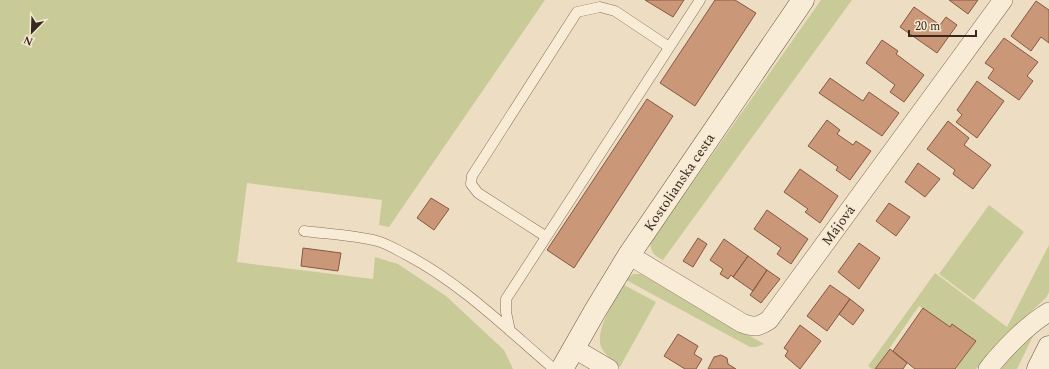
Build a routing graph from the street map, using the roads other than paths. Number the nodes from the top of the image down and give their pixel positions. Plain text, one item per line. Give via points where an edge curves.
1 (700, 0) edge
2 (803, 0) edge
3 (1003, 0) edge
4 (669, 47) junction
5 (304, 231) dead end
6 (546, 236) junction
7 (629, 255) junction
8 (1049, 312) edge
9 (510, 331) junction
10 (1049, 347) edge
11 (573, 348) junction
12 (554, 369) edge
13 (562, 369) edge
14 (609, 369) edge
15 (988, 369) edge
16 (1038, 369) edge

1 - 4 lane
2 - 7 street, Kostolianska cesta
3 - 7 street, Májová via 769,320 762,325 752,327 742,323
4 - 6 lane
4 - 6 lane via 615,11 600,8 577,12 472,176 471,184 478,193
5 - 9 lane via 360,238 388,245 424,264 459,288
6 - 9 lane via 506,299
7 - 11 street, Kostolianska cesta
8 - 15 street via 1029,326
9 - 12 lane
10 - 16 street
11 - 13 street, Kostolianska cesta
11 - 14 street

